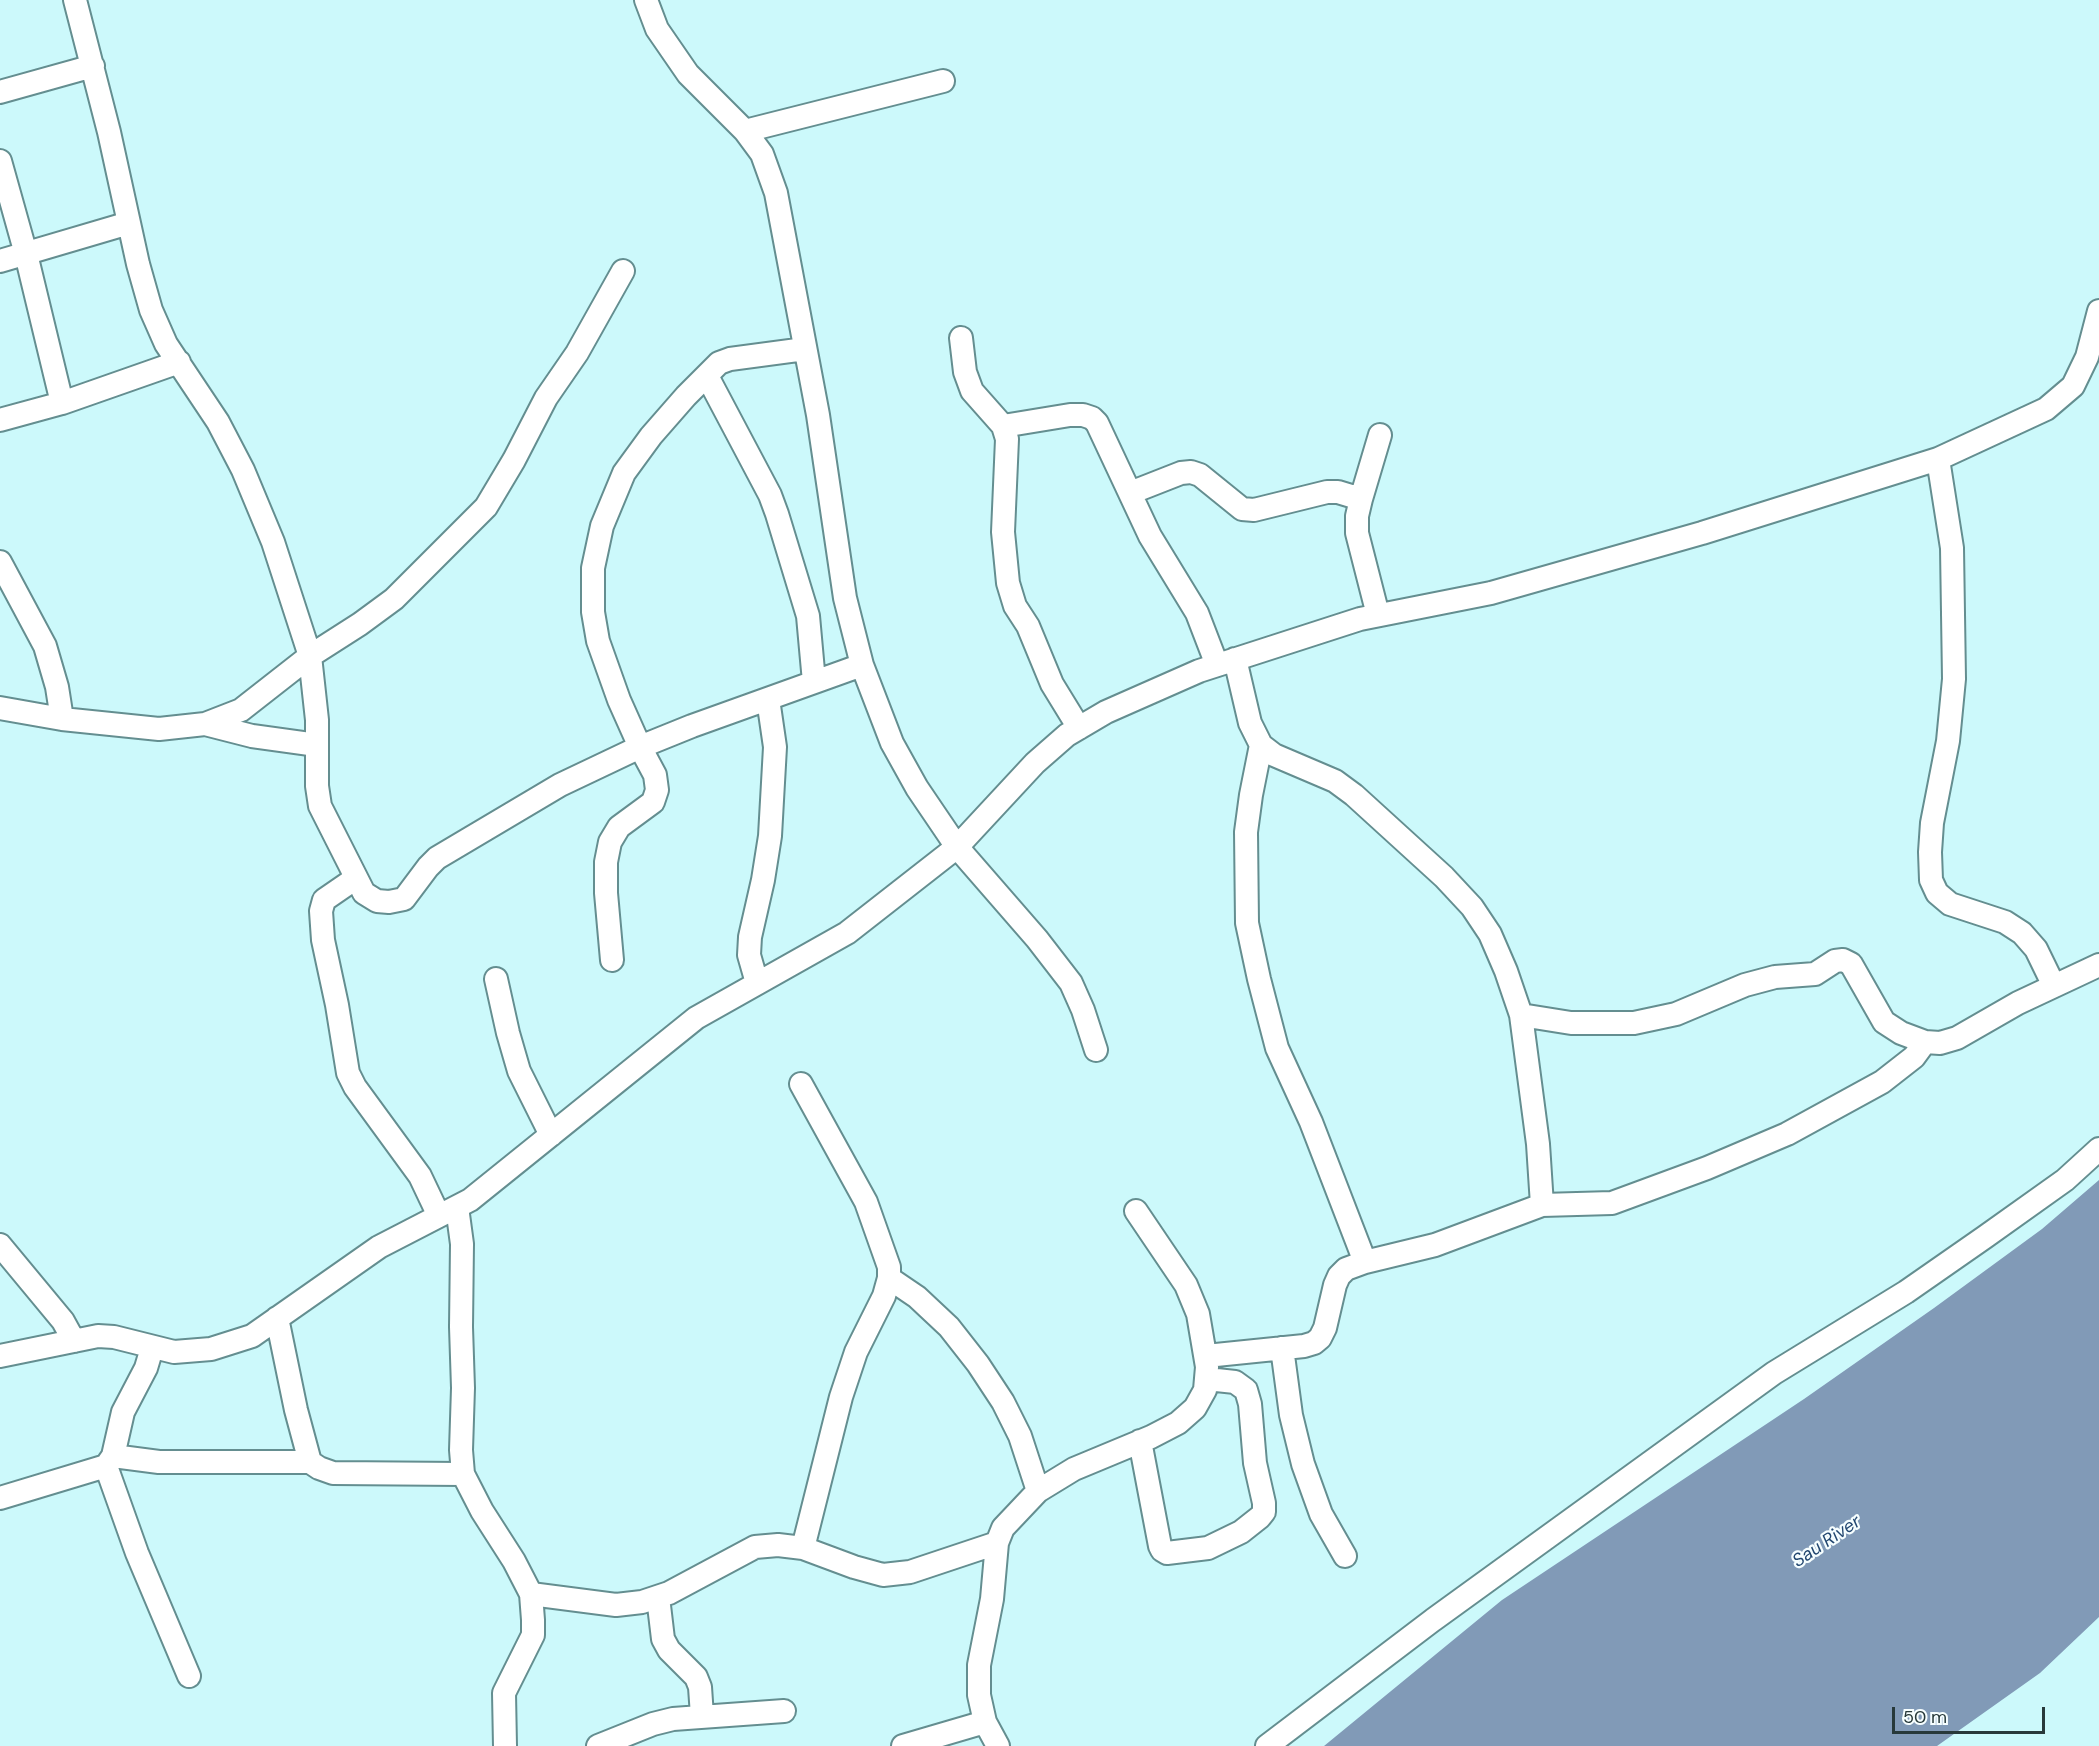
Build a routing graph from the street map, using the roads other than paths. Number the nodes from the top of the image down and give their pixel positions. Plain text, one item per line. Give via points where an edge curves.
1 (75, 0) edge
2 (646, 0) edge
3 (93, 66) junction
4 (944, 81) dead end
5 (0, 92) edge
6 (746, 131) junction
7 (0, 161) edge
8 (129, 223) junction
9 (26, 254) junction
10 (0, 261) edge
11 (623, 271) dead end
12 (2099, 311) edge
13 (961, 338) dead end
14 (805, 349) junction
15 (179, 362) junction
16 (707, 376) junction
17 (62, 403) junction
18 (0, 420) edge
19 (1003, 426) junction
20 (1380, 435) dead end
21 (1938, 459) junction
22 (1130, 493) junction
23 (1361, 499) junction
24 (0, 562) edge
25 (1378, 615) junction
26 (310, 656) junction
27 (1226, 662) junction
28 (862, 665) junction
29 (814, 682) junction
30 (768, 699) junction
31 (0, 708) edge
32 (62, 719) junction
33 (205, 724) junction
34 (1079, 728) junction
35 (317, 745) junction
36 (1261, 745) junction
37 (640, 747) junction
38 (957, 847) junction
39 (356, 878) junction
40 (612, 960) dead end
41 (2099, 965) edge
42 (496, 979) dead end
43 (757, 983) junction
44 (2054, 987) junction
45 (1521, 1015) junction
46 (1925, 1042) junction
47 (1096, 1050) dead end
48 (801, 1084) dead end
49 (551, 1135) junction
50 (2099, 1149) edge
51 (1542, 1205) junction
52 (448, 1211) junction
53 (1136, 1211) dead end
54 (0, 1245) edge
55 (1365, 1262) junction
56 (889, 1278) junction
57 (277, 1318) junction
58 (74, 1341) junction
59 (152, 1348) junction
60 (1282, 1348) junction
61 (0, 1356) edge
62 (1206, 1356) junction
63 (1207, 1379) junction
64 (1140, 1441) junction
65 (110, 1461) junction
66 (309, 1462) junction
67 (463, 1474) junction
68 (1038, 1491) junction
69 (0, 1498) edge
70 (997, 1543) junction
71 (803, 1548) junction
72 (1345, 1556) dead end
73 (531, 1594) junction
74 (658, 1597) junction
75 (189, 1676) dead end
76 (784, 1711) dead end
77 (702, 1716) junction
78 (985, 1722) junction
79 (634, 1739) edge
80 (505, 1746) edge
81 (598, 1746) edge
82 (903, 1746) edge
83 (998, 1746) edge
84 (1267, 1746) edge

1 - 3 street
2 - 6 street via 657,29 688,74
3 - 5 street
3 - 8 street
4 - 6 street
6 - 14 street via 762,154 776,193
7 - 9 street
8 - 9 street
8 - 15 street via 152,310 166,344
9 - 10 street
9 - 17 street
11 - 26 street via 486,507 394,599
12 - 21 street via 2087,357 2073,386 2046,409
13 - 19 street via 972,391
14 - 16 street via 730,359 719,363
14 - 28 street via 845,598
15 - 17 street
15 - 26 street via 243,470 273,542
16 - 29 street via 777,514 808,616
16 - 37 street via 651,435 624,473 602,526 593,568 593,612 598,641
17 - 18 street
19 - 22 street via 1070,415 1092,418
19 - 34 street via 1007,439 1003,532 1008,583 1053,684
20 - 23 street
21 - 25 street via 1702,533 1491,593
21 - 44 street via 1952,548 1954,679 1948,741 1932,823 1931,880 1937,893 1950,903 2005,922 2022,933 2036,949
22 - 23 street via 1191,472 1242,509 1254,510 1327,492
22 - 27 street via 1150,536
23 - 25 street via 1357,533
24 - 32 street via 45,646
25 - 27 street
26 - 33 street via 240,710
26 - 35 street
27 - 34 street via 1106,712
27 - 36 street
28 - 29 street
28 - 38 street via 892,743
29 - 30 street
30 - 37 street
30 - 43 street via 775,747 770,836 749,955
31 - 32 street
32 - 33 street via 159,729
33 - 35 street via 252,736
34 - 38 street via 1035,763
35 - 39 street via 320,806
36 - 45 street via 1274,755 1335,781 1444,877 1490,934
36 - 55 street via 1246,832 1247,923 1277,1048 1311,1122
37 - 39 street via 560,785 437,858 404,899 377,901 364,893
37 - 40 street via 655,775 657,790 653,802 619,827 610,842 606,893
38 - 43 street via 847,933
38 - 47 street via 1071,983
39 - 52 street via 324,900 321,911 348,1073
41 - 44 street
42 - 49 street via 519,1071
43 - 49 street via 696,1018
44 - 46 street via 1957,1038
45 - 46 street via 1571,1023 1634,1023 1676,1014 1774,977 1815,974 1843,960 1851,964 1884,1022
45 - 51 street
46 - 51 street via 1914,1057 1882,1082 1787,1134 1611,1203
48 - 56 street via 866,1202 885,1252
49 - 52 street via 470,1200
50 - 84 street via 2065,1180 1906,1292 1774,1373 1433,1620
51 - 55 street via 1435,1245
52 - 57 street via 380,1247
52 - 67 street via 462,1244
53 - 62 street via 1186,1285 1198,1314
54 - 58 street via 63,1321
55 - 60 street via 1346,1269 1340,1276 1320,1338 1304,1346
56 - 68 street via 949,1327 978,1364 1020,1436
56 - 71 street via 841,1397
57 - 59 street via 252,1336 211,1349 174,1352
57 - 66 street
58 - 59 street via 114,1337
58 - 61 street
59 - 65 street via 123,1412
60 - 62 street
60 - 72 street via 1291,1415 1303,1464 1321,1514
62 - 63 street
63 - 64 street via 1195,1408 1178,1422
63 - 64 street via 1235,1382 1246,1389 1264,1503 1260,1517 1241,1532 1208,1548 1167,1553 1162,1550
64 - 68 street via 1074,1469
65 - 66 street
65 - 69 street
65 - 75 street via 136,1553
66 - 67 street via 333,1473
67 - 73 street
68 - 70 street via 1003,1528
70 - 71 street via 910,1572 883,1575
70 - 78 street via 992,1599 979,1665 979,1695
71 - 74 street via 756,1547
73 - 74 street via 616,1605
73 - 80 street via 532,1635 504,1693
74 - 77 street via 663,1639 696,1677
76 - 77 street
77 - 79 street via 653,1724
78 - 82 street
78 - 83 street
79 - 81 street

